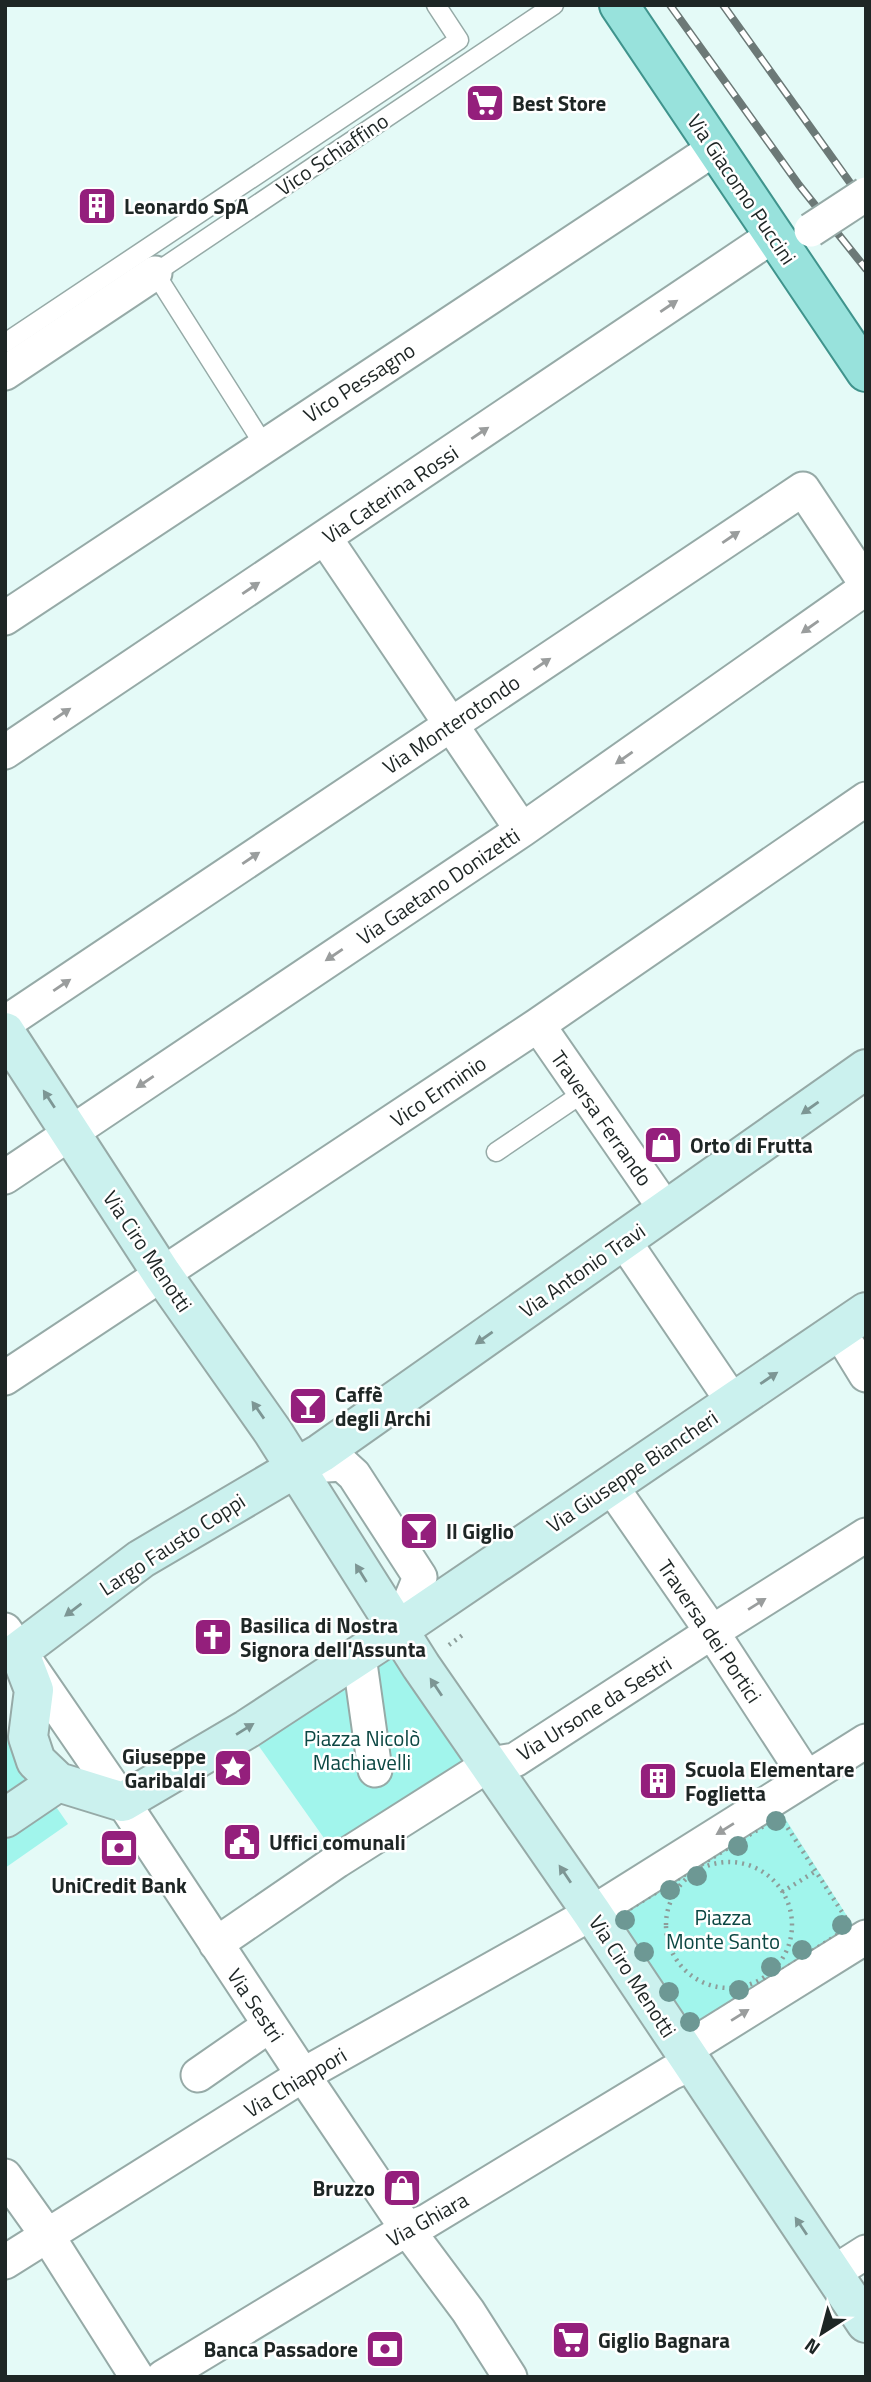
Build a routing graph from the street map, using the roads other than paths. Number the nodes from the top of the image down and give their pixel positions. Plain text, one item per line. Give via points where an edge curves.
1 (436, 5) edge
2 (554, 5) edge
3 (619, 5) edge
4 (714, 149) junction
5 (866, 194) edge
6 (811, 230) dead end
7 (774, 235) junction
8 (155, 273) junction
9 (5, 343) edge
10 (866, 372) edge
11 (5, 373) edge
12 (264, 444) junction
13 (326, 538) junction
14 (866, 586) edge
15 (5, 618) edge
16 (451, 724) junction
17 (5, 752) edge
18 (866, 799) edge
19 (522, 830) junction
20 (5, 1023) edge
21 (538, 1025) junction
22 (5, 1032) edge
23 (866, 1069) edge
24 (583, 1093) junction
25 (70, 1132) junction
26 (496, 1152) dead end
27 (5, 1177) edge
28 (666, 1210) junction
29 (624, 1241) junction
30 (162, 1274) junction
31 (852, 1322) edge
32 (866, 1376) edge
33 (5, 1377) edge
34 (733, 1402) junction
35 (295, 1467) junction
36 (611, 1486) junction
37 (866, 1535) edge
38 (398, 1630) junction
39 (712, 1632) junction
40 (12, 1641) edge
41 (359, 1656) junction
42 (866, 1741) edge
43 (16, 1745) edge
44 (490, 1764) junction
45 (375, 1770) dead end
46 (807, 1778) junction
47 (58, 1782) junction
48 (123, 1801) junction
49 (5, 1818) edge
50 (592, 1913) junction
51 (866, 1937) edge
52 (216, 1944) junction
53 (270, 2025) junction
54 (687, 2058) junction
55 (198, 2075) dead end
56 (303, 2076) junction
57 (5, 2176) edge
58 (407, 2229) junction
59 (47, 2235) junction
60 (866, 2252) edge
61 (5, 2262) edge
62 (833, 2273) junction
63 (866, 2323) edge
64 (137, 2377) edge
65 (163, 2377) edge
66 (510, 2377) edge

1 - 9 lane via 459,40
2 - 8 lane, Vico Schiaffino
3 - 4 main road, Via Giacomo Puccini
4 - 7 main road, Via Giacomo Puccini
4 - 12 street, Vico Pessagno
5 - 6 street, bridge
7 - 10 main road, Via Giacomo Puccini
13 -> 7 street, Via Caterina Rossi
8 - 11 street, Vico Schiaffino
8 - 12 lane
12 - 15 street, Vico Pessagno
13 - 16 street
17 -> 13 street, Via Caterina Rossi
16 -> 14 street, Via Monterotondo via 803,489
14 -> 19 street, Via Gaetano Donizetti
16 - 19 street
20 -> 16 street, Via Monterotondo
18 - 21 street, Vico Erminio
19 -> 25 street, Via Gaetano Donizetti
21 - 24 street, Traversa Ferrando
21 - 30 street, Vico Erminio
25 -> 22 street, Via Ciro Menotti
23 -> 28 street, Via Antonio Travi
24 - 26 lane
24 - 28 street, Traversa Ferrando
25 - 27 street, Via Gaetano Donizetti
25 - 30 street, Via Ciro Menotti
28 - 29 street, Via Antonio Travi
29 - 34 street
29 -> 35 street, Via Antonio Travi
30 - 33 street, Vico Erminio
35 -> 30 street, Via Ciro Menotti
31 - 32 street
34 -> 31 street, Via Giuseppe Biancheri
34 - 36 street, Via Giuseppe Biancheri
35 - 38 street, Via Ciro Menotti
35 -> 40 street, Largo Fausto Coppi
36 - 38 street, Via Giuseppe Biancheri
36 - 39 street, Traversa dei Portici
39 -> 37 street, Via Ursone da Sestri
38 - 41 street, Via Giuseppe Biancheri
44 -> 38 street, Via Ciro Menotti
39 - 44 street, Via Ursone da Sestri via 515,1760
39 - 46 street, Traversa dei Portici
40 - 43 street via 34,1690
40 - 48 street, Via Sestri
41 - 45 street
48 -> 41 street, Via Giuseppe Biancheri via 247,1729
42 - 46 street, Via Chiappori
43 - 47 street
50 -> 44 street, Via Ciro Menotti
44 - 52 street, Via Ursone da Sestri
46 -> 50 street, Via Chiappori
47 - 48 street
47 - 49 street
48 - 52 street, Via Sestri
50 - 54 street, Via Ciro Menotti
50 - 56 street, Via Chiappori
54 -> 51 street, Via Ghiara
52 - 53 street, Via Sestri
53 - 55 street
53 - 56 street, Via Sestri
54 - 58 street, Via Ghiara via 671,2073
62 -> 54 street, Via Ciro Menotti
56 - 58 street, Via Sestri
56 - 59 street, Via Chiappori
57 - 59 street
58 - 65 street, Via Ghiara
58 - 66 street, Via Sestri
59 - 61 street, Via Chiappori
59 - 64 street
60 - 62 street
62 - 63 street, Via Ciro Menotti

